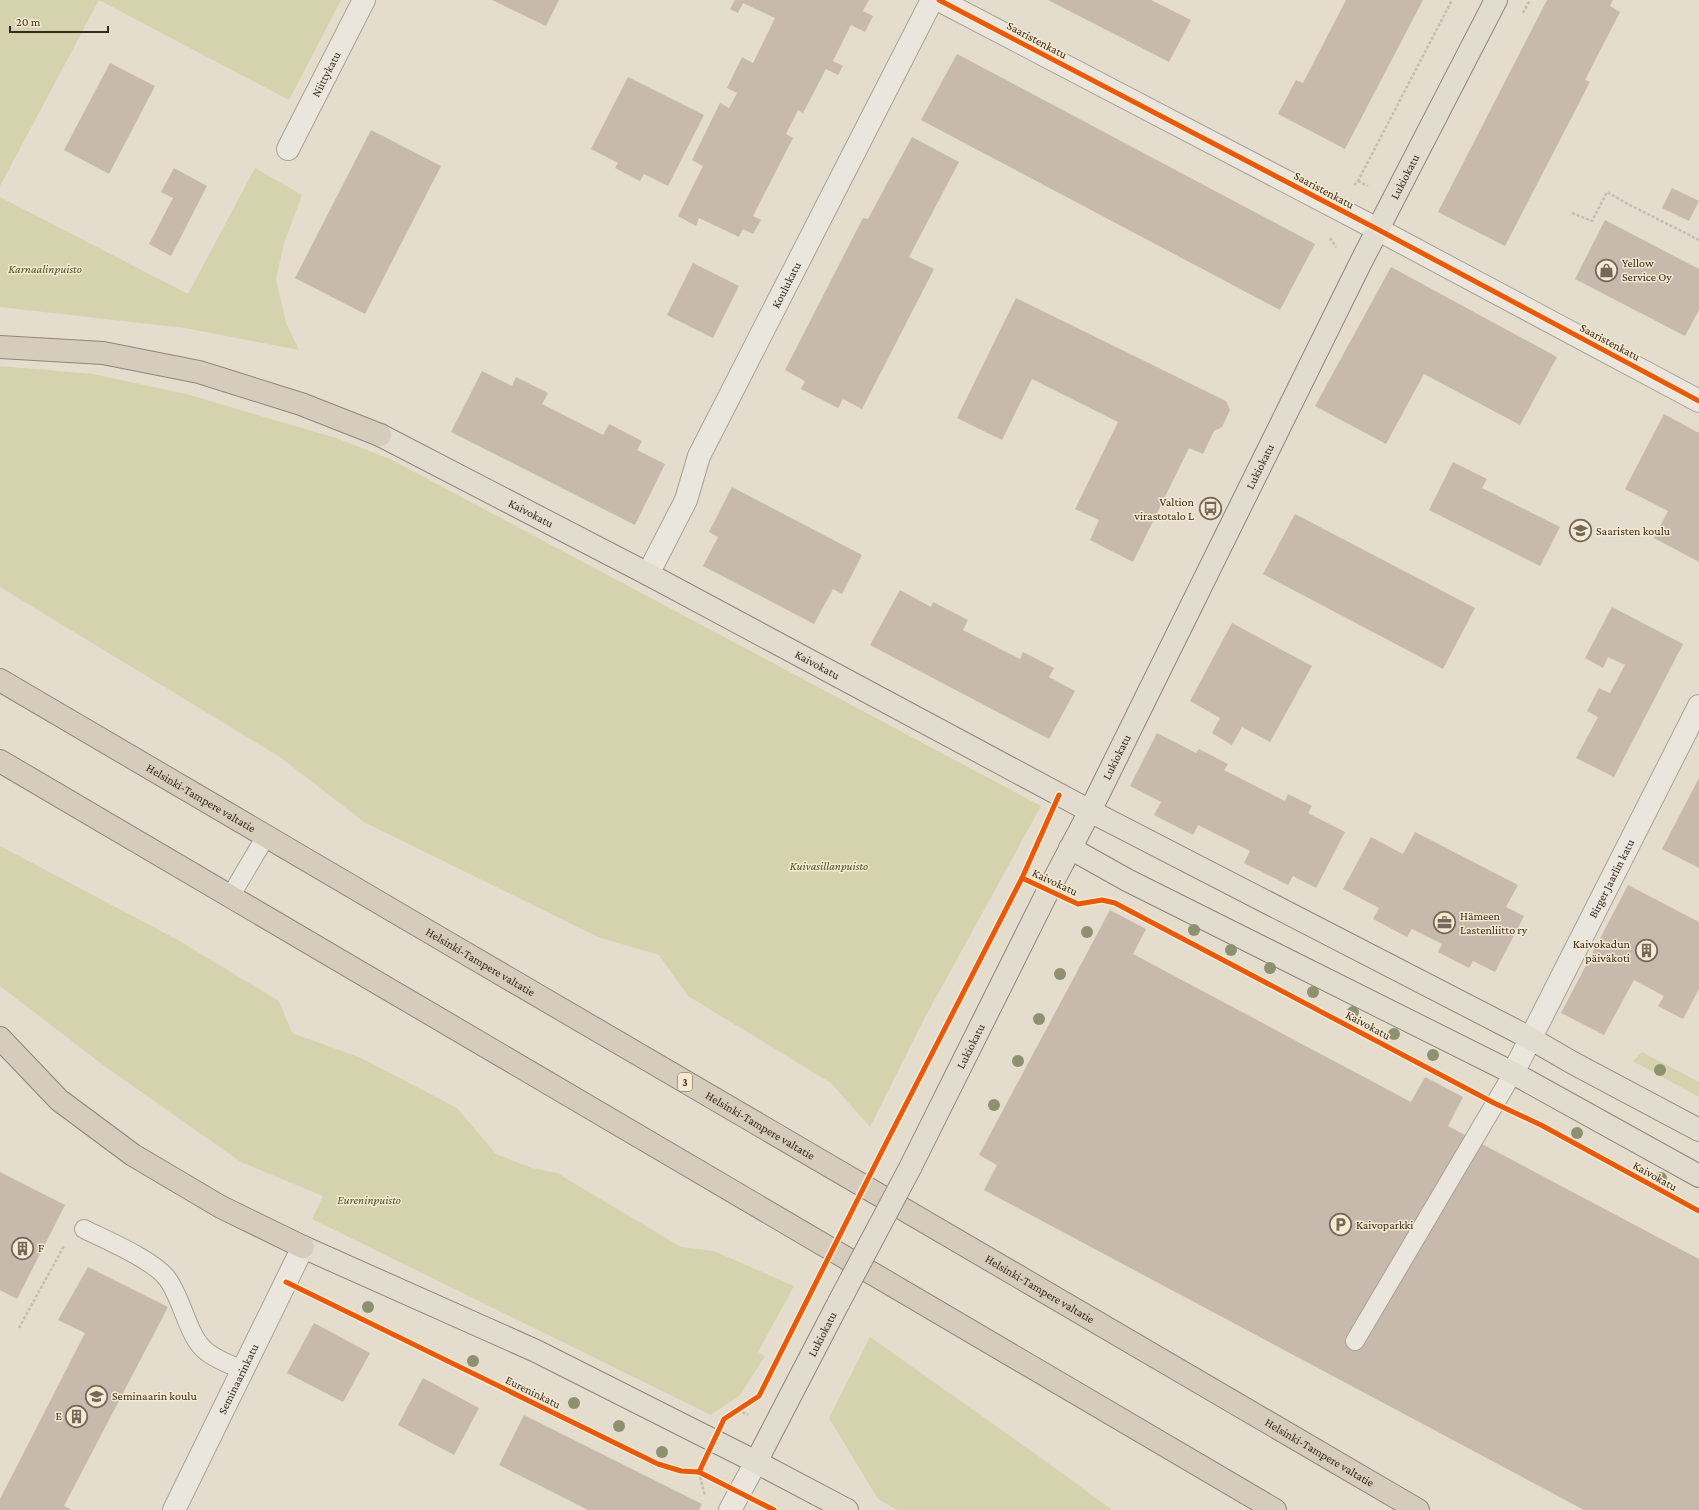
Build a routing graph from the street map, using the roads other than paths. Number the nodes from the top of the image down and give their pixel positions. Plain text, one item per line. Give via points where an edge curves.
1 (364, 0) edge
2 (932, 0) edge
3 (939, 0) edge
4 (1496, 0) edge
5 (288, 149) dead end
6 (1377, 230) junction
7 (0, 347) edge
8 (1699, 401) edge
9 (380, 436) joint
10 (648, 574) junction
11 (0, 680) edge
12 (1699, 706) edge
13 (0, 762) edge
14 (1090, 811) junction
15 (266, 836) junction
16 (1070, 848) junction
17 (230, 897) junction
18 (0, 1038) edge
19 (1530, 1038) junction
20 (1513, 1073) junction
21 (1699, 1130) edge
22 (1699, 1176) edge
23 (84, 1229) dead end
24 (303, 1247) junction
25 (1355, 1341) dead end
26 (243, 1370) junction
27 (756, 1462) junction
28 (735, 1501) edge
29 (174, 1510) edge
30 (847, 1510) edge
31 (1275, 1510) edge
32 (1418, 1510) edge

1 - 5 street, Niittykatu
2 - 10 street, Koulukatu via 699,456 686,500
3 - 6 street, Saaristenkatu
4 - 6 main road, Lukiokatu
6 - 8 street, Saaristenkatu
6 - 14 main road, Lukiokatu
7 - 9 highway via 103,353 199,372 301,404
9 - 10 main road, Kaivokatu
10 - 14 main road, Kaivokatu
11 - 15 highway, Helsinki-Tampere valtatie / 3
12 - 19 street, Birger Jaarlin katu
13 - 17 highway
14 - 16 main road, Lukiokatu
14 - 19 main road, Kaivokatu
15 - 17 lane
15 - 32 highway, Helsinki-Tampere valtatie / 3
16 - 20 main road, Kaivokatu via 1127,880
16 - 27 main road, Lukiokatu, bridge via 910,1168
17 - 31 highway
18 - 24 highway via 59,1100 132,1155 221,1207
19 - 20 street, Birger Jaarlin katu
19 - 21 main road, Kaivokatu
20 - 22 main road, Kaivokatu
20 - 25 lane
23 - 26 lane via 157,1267 178,1296 189,1325 206,1352
24 - 26 street, Seminaarinkatu
24 - 27 main road via 536,1352
26 - 29 street, Seminaarinkatu
27 - 28 street, Lukiokatu
27 - 30 main road

